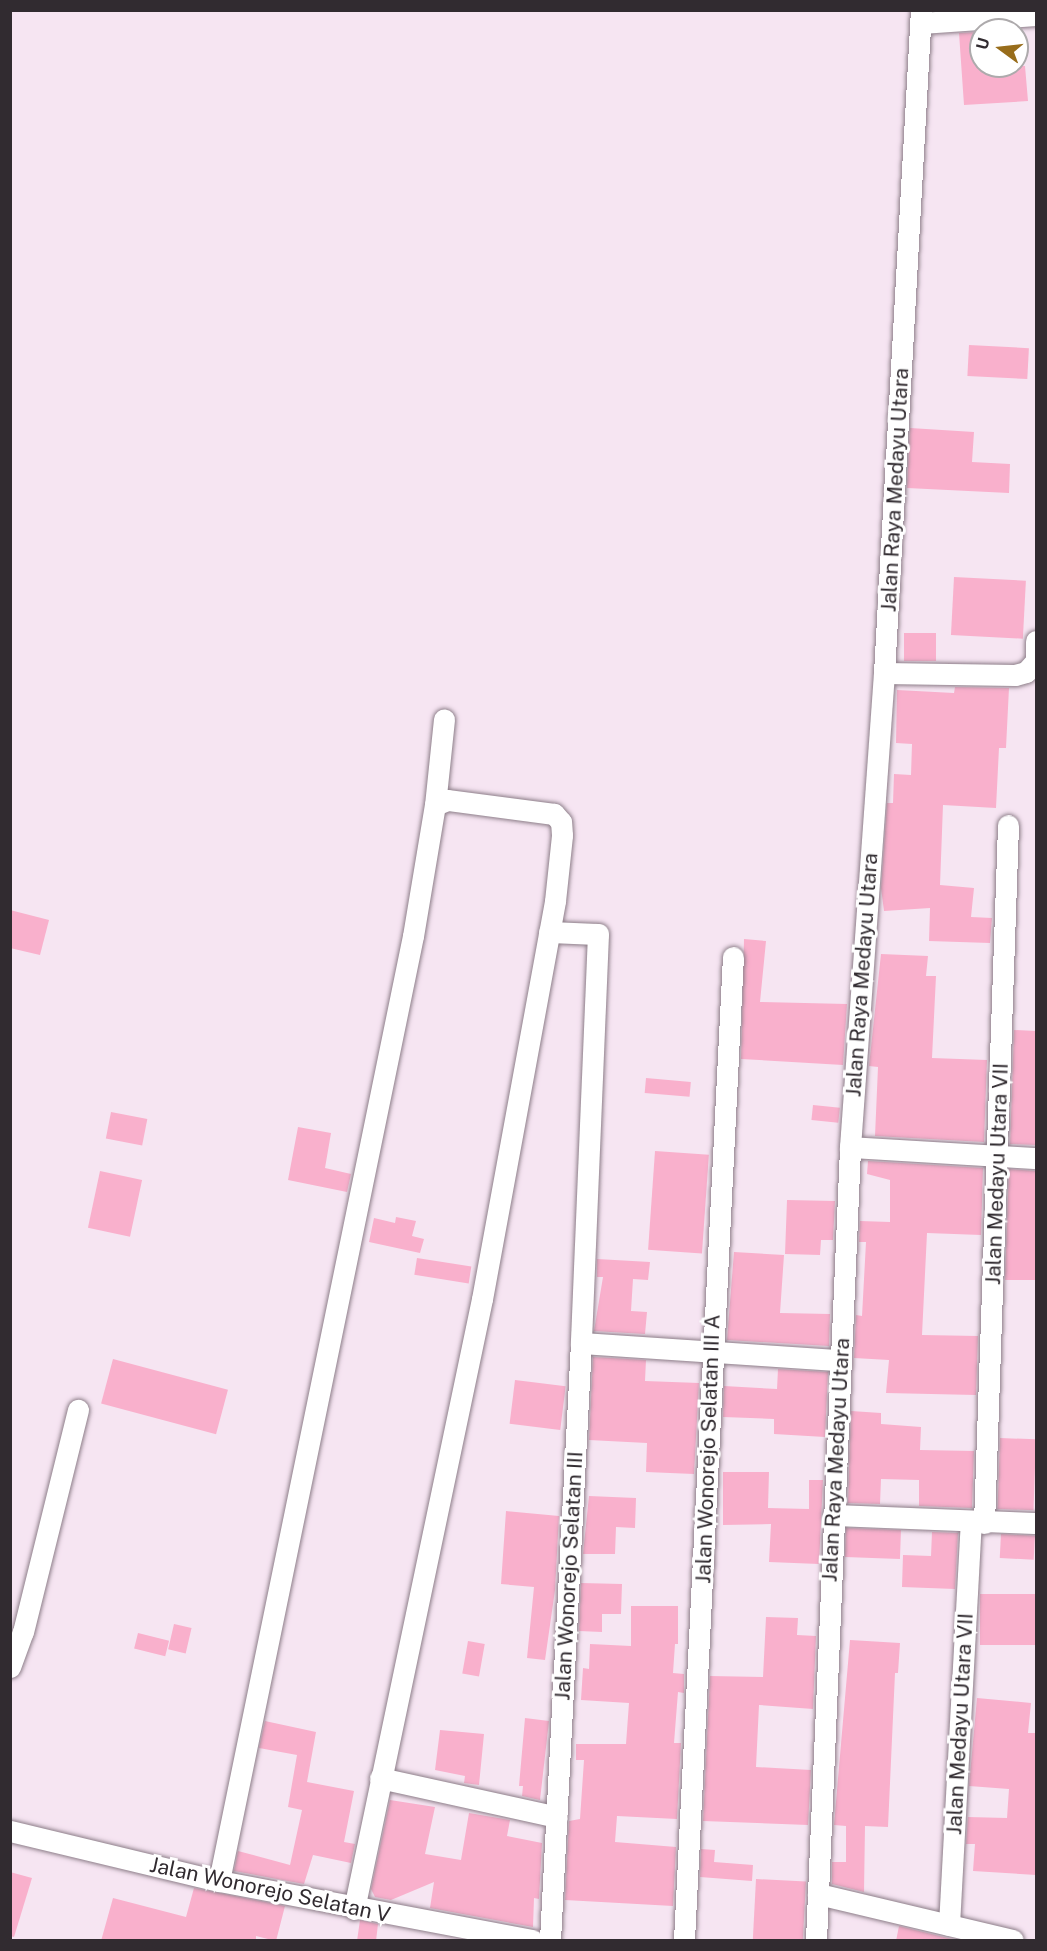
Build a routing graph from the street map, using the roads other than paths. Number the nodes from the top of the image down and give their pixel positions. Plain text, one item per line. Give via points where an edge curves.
1 (1036, 15) edge
2 (921, 17) edge
3 (1036, 642) edge
4 (885, 672) junction
5 (444, 719) dead end
6 (435, 805) junction
7 (1008, 825) dead end
8 (549, 932) junction
9 (733, 957) dead end
10 (850, 1147) junction
11 (998, 1156) junction
12 (1036, 1158) edge
13 (581, 1343) junction
14 (712, 1352) junction
15 (840, 1360) junction
16 (78, 1410) dead end
17 (833, 1515) junction
18 (1036, 1523) edge
19 (978, 1524) junction
20 (10, 1667) edge
21 (380, 1778) junction
22 (557, 1817) junction
23 (10, 1831) edge
24 (219, 1881) junction
25 (818, 1894) junction
26 (354, 1909) junction
27 (949, 1925) junction
28 (532, 1941) edge
29 (550, 1941) edge
30 (684, 1941) edge
31 (816, 1941) edge
32 (1013, 1941) edge

1 - 2 street
2 - 4 street, Jalan Raya Medayu Utara
3 - 4 street via 1036,661 1026,672 1015,675
4 - 10 street, Jalan Raya Medayu Utara
5 - 6 street
6 - 8 street via 447,800 554,814 561,822 562,835
6 - 24 street via 413,936
7 - 11 street, Jalan Medayu Utara VII
8 - 13 street, Jalan Wonorejo Selatan III via 598,934
8 - 21 street via 482,1299
9 - 14 street, Jalan Wonorejo Selatan III A
10 - 11 street
10 - 15 street, Jalan Raya Medayu Utara
11 - 12 street
11 - 19 street, Jalan Medayu Utara VII
13 - 14 street
13 - 22 street, Jalan Wonorejo Selatan III
14 - 15 street
14 - 30 street, Jalan Wonorejo Selatan III A
15 - 17 street, Jalan Raya Medayu Utara
16 - 20 street via 23,1632
17 - 19 street
17 - 25 street, Jalan Raya Medayu Utara
18 - 19 street
19 - 27 street, Jalan Medayu Utara VII
21 - 22 street
21 - 26 street
22 - 29 street, Jalan Wonorejo Selatan III
23 - 24 street, Jalan Wonorejo Selatan V
24 - 26 street, Jalan Wonorejo Selatan V
25 - 27 street
25 - 31 street, Jalan Raya Medayu Utara
26 - 28 street, Jalan Wonorejo Selatan V
27 - 32 street

